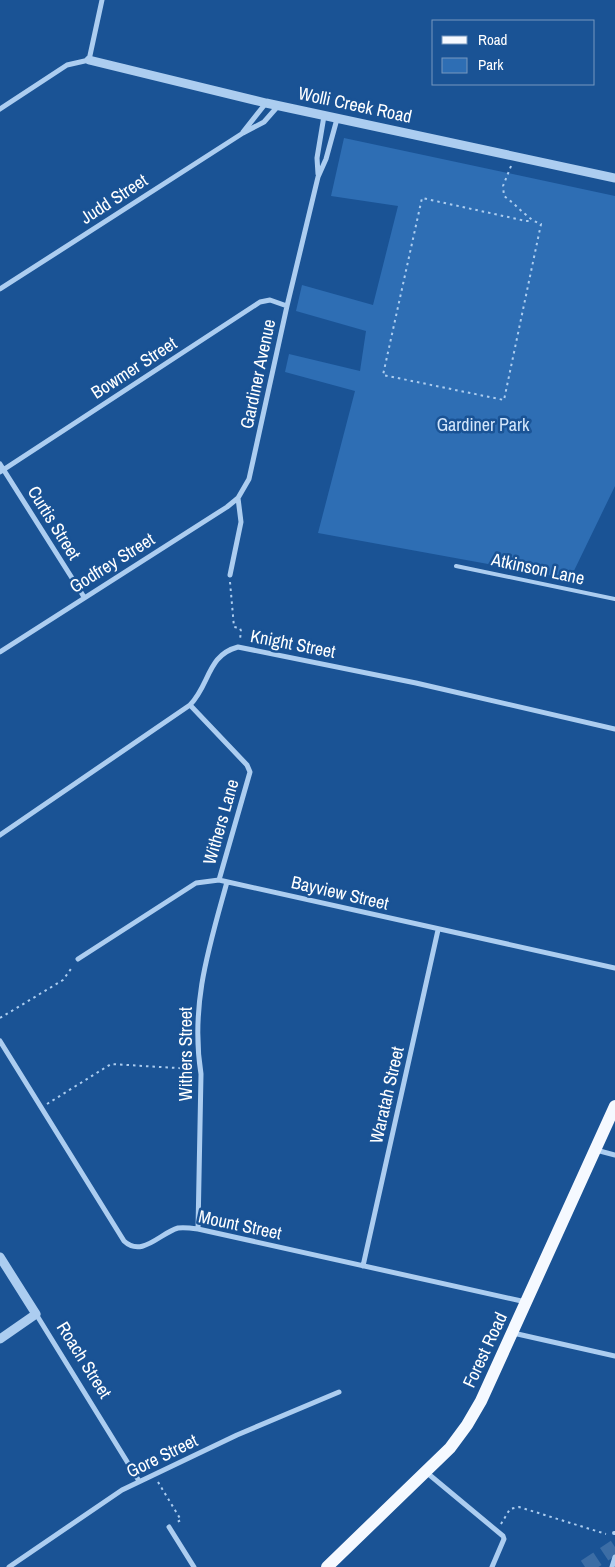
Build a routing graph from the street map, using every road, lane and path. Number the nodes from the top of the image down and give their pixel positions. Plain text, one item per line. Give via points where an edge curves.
1 (102, 0) edge
2 (89, 60) junction
3 (266, 103) junction
4 (279, 106) junction
5 (0, 109) edge
6 (324, 116) junction
7 (337, 119) junction
8 (242, 133) junction
9 (511, 166) dead end
10 (318, 177) junction
11 (615, 178) edge
12 (531, 221) junction
13 (0, 289) edge
14 (286, 306) junction
15 (0, 464) edge
16 (2, 471) edge
17 (238, 498) junction
18 (456, 566) dead end
19 (230, 575) joint
20 (84, 597) junction
21 (615, 599) edge
22 (238, 647) junction
23 (0, 652) edge
24 (190, 706) junction
25 (615, 729) edge
26 (0, 835) edge
27 (219, 880) junction
28 (227, 882) junction
29 (438, 930) junction
30 (78, 959) joint
31 (615, 968) edge
32 (0, 1018) edge
33 (0, 1041) edge
34 (200, 1069) junction
35 (615, 1106) edge
36 (42, 1108) junction
37 (595, 1150) junction
38 (615, 1155) edge
39 (198, 1229) junction
40 (0, 1257) edge
41 (363, 1266) junction
42 (526, 1302) junction
43 (36, 1314) junction
44 (512, 1333) junction
45 (0, 1339) edge
46 (615, 1356) edge
47 (339, 1392) dead end
48 (426, 1472) junction
49 (154, 1475) junction
50 (139, 1481) junction
51 (169, 1527) joint
52 (497, 1530) junction
53 (605, 1534) dead end
54 (615, 1557) edge
55 (9, 1567) edge
56 (194, 1567) edge
57 (327, 1567) edge
58 (492, 1567) edge
59 (612, 1567) edge

1 - 2 street
2 - 3 street, Wolli Creek Road
2 - 5 street via 67,65
3 - 4 street, Wolli Creek Road
3 - 8 street, Judd Street
4 - 6 street, Wolli Creek Road
4 - 8 street, Judd Street via 264,122
6 - 7 street, Wolli Creek Road
6 - 10 street, Gardiner Avenue via 317,158
7 - 10 street, Gardiner Avenue
7 - 11 street, Wolli Creek Road
8 - 13 street, Judd Street
9 - 12 path via 503,186 504,196
10 - 14 street, Gardiner Avenue
12 - 12 path via 541,224 504,400 383,375 422,198
14 - 16 street, Bowmer Street via 270,300 260,302
14 - 17 street, Gardiner Avenue via 249,479
15 - 16 street, Curtis Street
16 - 20 street, Curtis Street
17 - 19 street via 241,527
17 - 20 street, Godfrey Street
18 - 21 lane, Atkinson Lane
19 - 22 path via 234,627 241,631
20 - 23 street, Godfrey Street
22 - 24 street, Knight Street via 225,652 214,662 201,692
22 - 25 street, Knight Street via 416,683
24 - 26 street, Knight Street
24 - 27 street, Withers Lane via 250,772
27 - 28 street, Bayview Street
27 - 30 street, Bayview Street via 196,883
28 - 29 street, Bayview Street
28 - 34 street, Withers Street via 203,969 198,1007
29 - 31 street, Bayview Street
29 - 41 street, Waratah Street
30 - 32 path via 63,980
33 - 36 street, Mount Street
34 - 36 path via 111,1064
34 - 39 street, Withers Street
35 - 37 main road, Forest Road
36 - 39 street, Mount Street via 127,1244 140,1247 180,1228
37 - 38 street
37 - 42 main road, Forest Road
39 - 41 street, Mount Street
40 - 43 street, Roach Street
41 - 42 street, Mount Street
42 - 44 main road, Forest Road
43 - 45 street
43 - 50 street, Roach Street
44 - 46 street
44 - 48 main road, Forest Road via 467,1426
47 - 49 street, Gore Street via 236,1435
48 - 52 street
48 - 57 main road, Forest Road
49 - 50 street, Gore Street
49 - 51 path via 181,1520
50 - 55 street, Gore Street
51 - 56 street
52 - 53 path via 510,1509 519,1507
52 - 58 street via 504,1539
54 - 59 street

